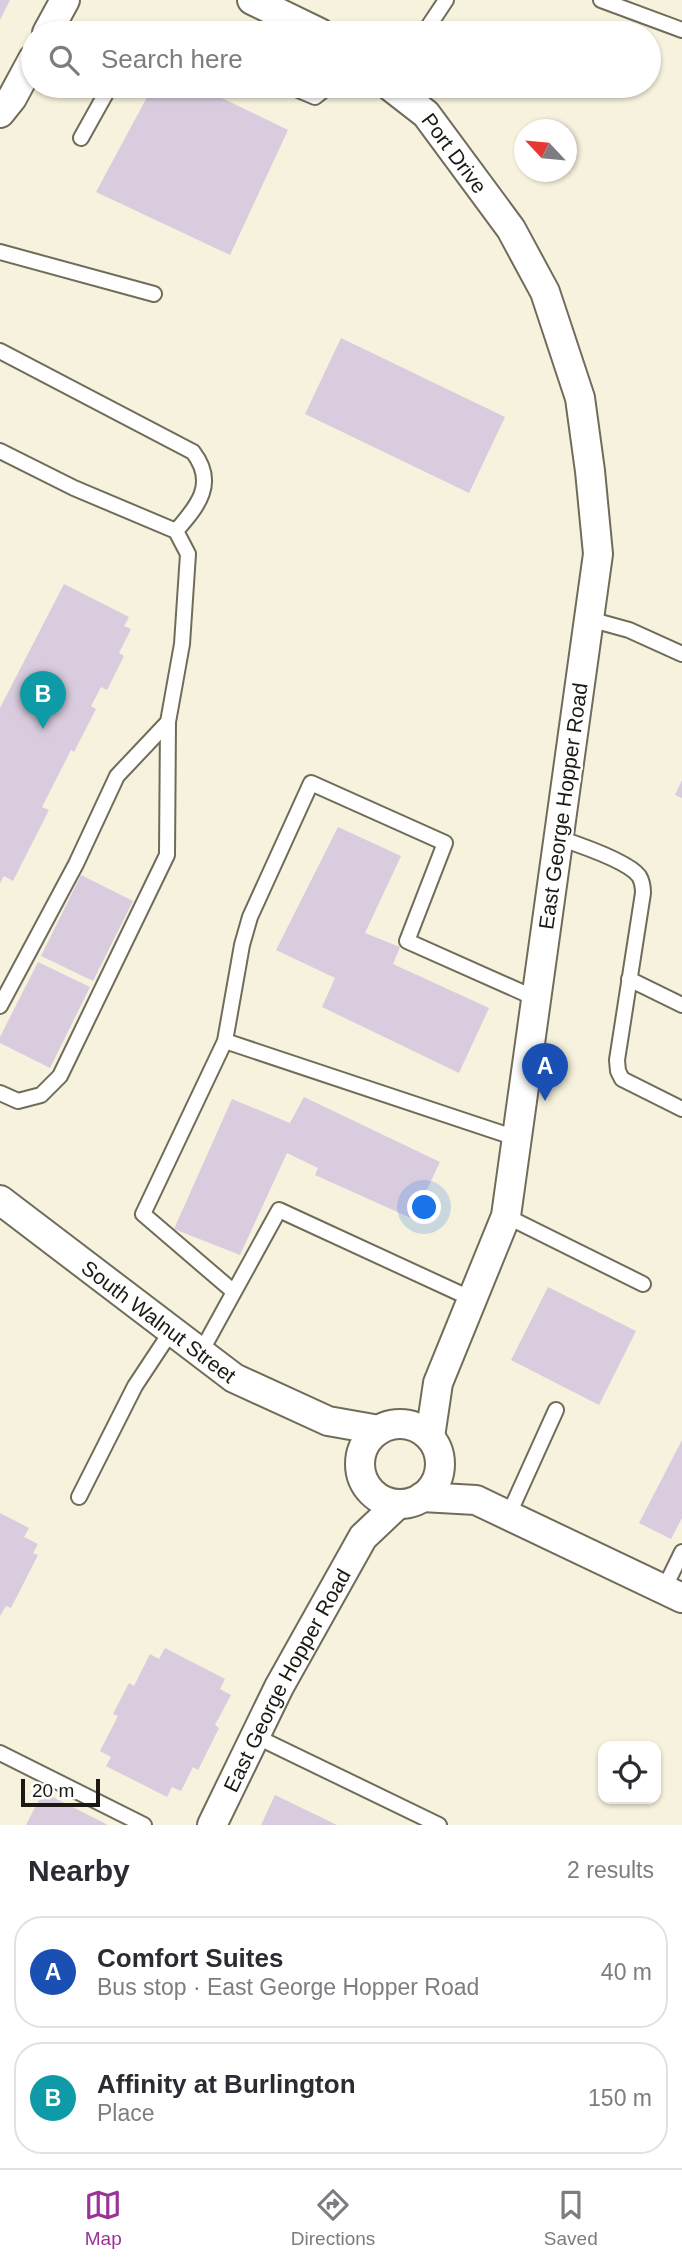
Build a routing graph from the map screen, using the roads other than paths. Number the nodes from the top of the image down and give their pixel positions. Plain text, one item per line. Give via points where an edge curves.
1 (65, 0) edge
2 (252, 0) edge
3 (446, 0) edge
4 (601, 0) edge
5 (54, 21) edge
6 (295, 21) edge
7 (432, 21) edge
8 (658, 21) edge
9 (661, 22) edge
10 (682, 30) edge
11 (21, 81) edge
12 (103, 98) edge
13 (405, 98) edge
14 (0, 113) edge
15 (81, 138) dead end
16 (512, 229) joint
17 (0, 251) edge
18 (154, 294) dead end
19 (0, 351) edge
20 (0, 451) edge
21 (176, 531) junction
22 (589, 618) junction
23 (682, 654) edge
24 (168, 722) junction
25 (559, 838) junction
26 (629, 979) junction
27 (535, 998) junction
28 (682, 1005) edge
29 (0, 1006) edge
30 (225, 1041) junction
31 (0, 1093) edge
32 (682, 1109) edge
33 (516, 1138) junction
34 (0, 1200) edge
35 (506, 1216) junction
36 (643, 1284) dead end
37 (234, 1292) junction
38 (471, 1299) junction
39 (172, 1330) junction
40 (201, 1352) junction
41 (438, 1383) junction
42 (556, 1410) dead end
43 (328, 1421) junction
44 (389, 1427) junction
45 (434, 1444) junction
46 (365, 1479) junction
47 (79, 1497) dead end
48 (410, 1500) junction
49 (477, 1500) junction
50 (508, 1516) junction
51 (363, 1537) junction
52 (682, 1552) edge
53 (673, 1594) edge
54 (255, 1736) junction
55 (2, 1760) edge
56 (144, 1825) edge
57 (212, 1825) edge
58 (439, 1825) edge

1 - 5 street
2 - 6 street
3 - 7 lane
4 - 8 lane
9 - 10 lane
11 - 14 street
12 - 15 lane
13 - 16 street, Port Drive via 426,114
16 - 22 street, East George Hopper Road via 545,292 580,398 598,554
17 - 18 lane
19 - 21 lane via 192,452 206,481 200,499
20 - 21 lane
21 - 24 lane via 188,554 181,645
22 - 23 lane via 629,629
22 - 25 street, East George Hopper Road
24 - 29 lane via 117,776
24 - 31 lane via 167,855 60,1076 41,1095 18,1101
25 - 26 lane via 593,850 638,876 643,892
25 - 27 street, East George Hopper Road
26 - 28 lane
26 - 32 lane via 618,1071 622,1079
27 - 30 lane via 407,942 445,843 311,783 250,918
27 - 33 street, East George Hopper Road
30 - 33 lane
30 - 37 lane via 143,1214
33 - 35 street, East George Hopper Road
34 - 39 street, South Walnut Street
35 - 36 lane
35 - 38 street, East George Hopper Road
37 - 38 lane via 279,1210
37 - 40 lane
38 - 41 street, East George Hopper Road
39 - 40 street, South Walnut Street
39 - 47 lane via 135,1386
40 - 43 street, South Walnut Street via 234,1378
41 - 44 street, East George Hopper Road
41 - 45 street, East George Hopper Road
42 - 50 lane
43 - 44 street, South Walnut Street
43 - 46 street
44 - 45 street via 411,1426
44 - 46 street via 363,1447 360,1458
45 - 48 street via 440,1464 437,1477 431,1488
45 - 49 street
46 - 48 street via 377,1497
46 - 51 street, East George Hopper Road
48 - 49 street
48 - 51 street, East George Hopper Road
49 - 50 street
50 - 53 street
51 - 54 street, East George Hopper Road
52 - 53 lane
54 - 57 street, East George Hopper Road
54 - 58 lane
55 - 56 lane

